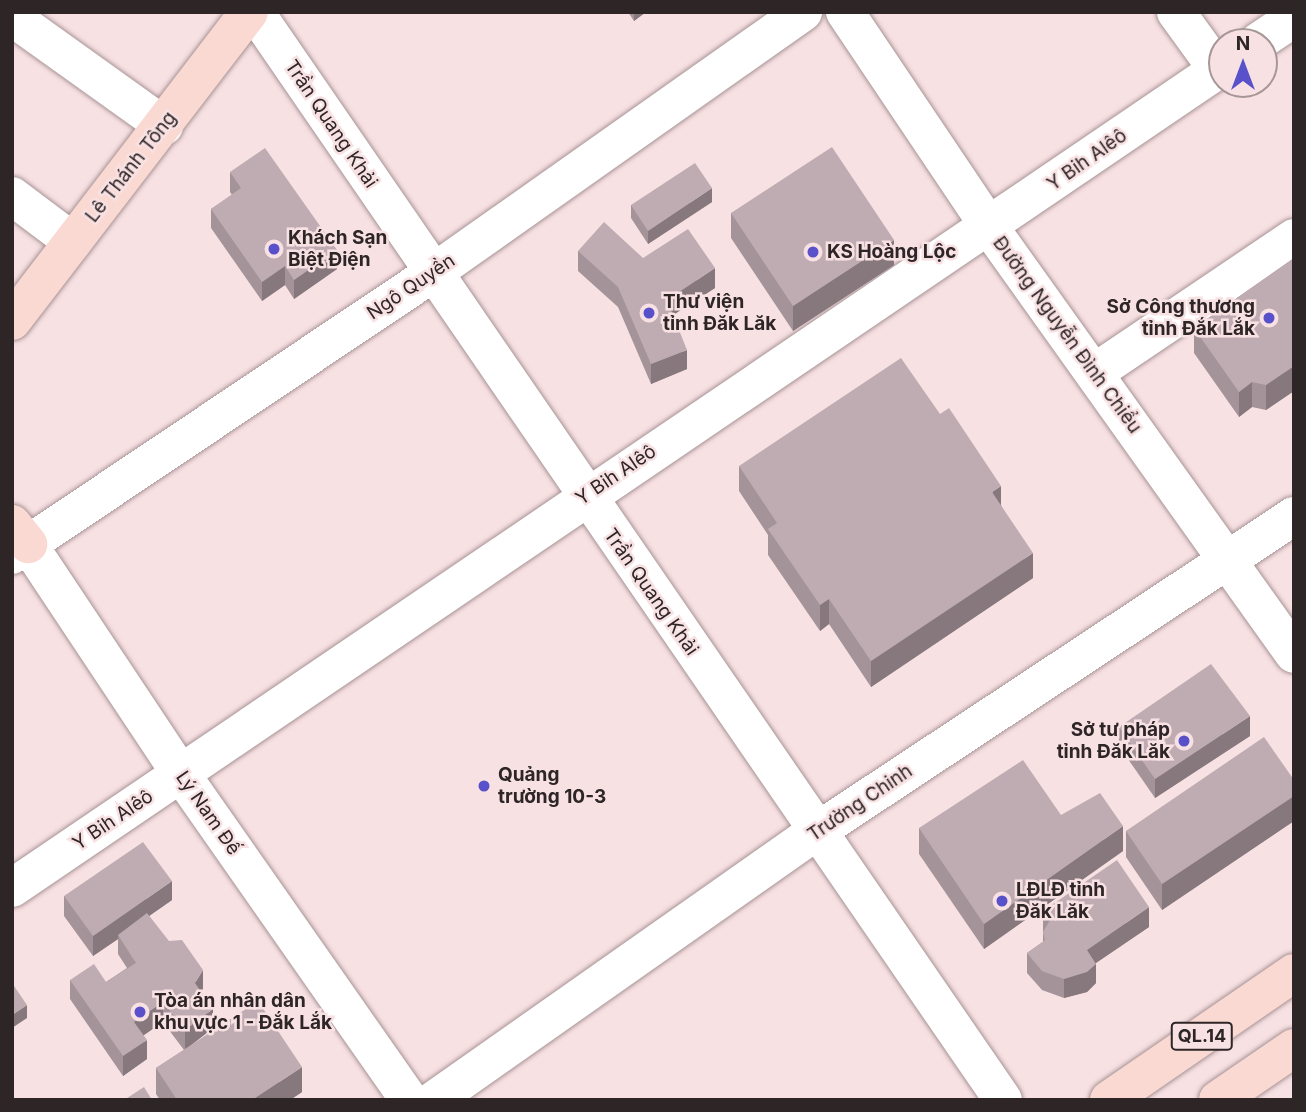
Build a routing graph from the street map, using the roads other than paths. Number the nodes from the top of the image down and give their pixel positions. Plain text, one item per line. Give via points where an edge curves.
1 (249, 12) edge
2 (254, 12) edge
3 (803, 12) edge
4 (845, 12) edge
5 (1177, 12) edge
6 (12, 17) edge
7 (1294, 18) edge
8 (1278, 29) edge
9 (1208, 53) edge
10 (1208, 77) edge
11 (163, 126) junction
12 (12, 196) edge
13 (990, 228) junction
14 (1294, 238) edge
15 (73, 242) junction
16 (433, 273) junction
17 (12, 321) edge
18 (1094, 373) junction
19 (585, 495) junction
20 (1294, 516) edge
21 (18, 541) edge
22 (1229, 561) junction
23 (1294, 654) edge
24 (181, 774) junction
25 (816, 832) junction
26 (12, 888) edge
27 (1294, 973) edge
28 (1294, 1048) edge
29 (409, 1100) edge
30 (433, 1100) edge
31 (1003, 1100) edge
32 (1109, 1100) edge
33 (1218, 1100) edge

1 - 11 main road, Lê Thánh Tông
2 - 16 street, Trần Quang Khải
3 - 16 street, Ngô Quyền
4 - 13 street, Đường Nguyễn Đình Chiểu
5 - 9 street
6 - 11 street
7 - 8 street
10 - 13 street, Y Bih Alêô
11 - 15 main road, Lê Thánh Tông
12 - 15 street
13 - 18 street, Đường Nguyễn Đình Chiểu
13 - 19 street, Y Bih Alêô
14 - 18 street
15 - 17 main road, Lê Thánh Tông
16 - 19 street, Trần Quang Khải
16 - 21 street, Ngô Quyền
18 - 22 street, Đường Nguyễn Đình Chiểu
19 - 24 street, Y Bih Alêô
19 - 25 street, Trần Quang Khải
20 - 22 street, Trường Chinh
21 - 24 street, Lý Nam Đế
22 - 23 street, Đường Nguyễn Đình Chiểu
22 - 25 street, Trường Chinh
24 - 26 street, Y Bih Alêô
24 - 29 street, Lý Nam Đế
25 - 30 street, Trường Chinh
25 - 31 street, Trần Quang Khải
27 - 32 main road, QL.14
28 - 33 main road

